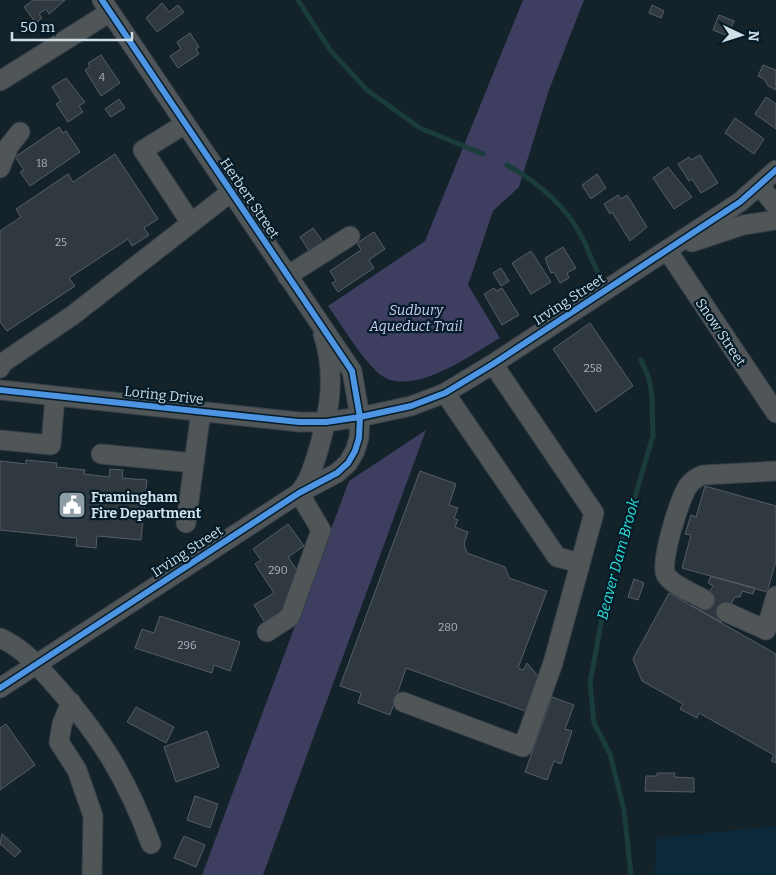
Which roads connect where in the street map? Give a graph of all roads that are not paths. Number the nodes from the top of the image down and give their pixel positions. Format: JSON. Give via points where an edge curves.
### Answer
{"nodes":[{"id":1,"x":106,"y":6,"type":"edge"},
{"id":2,"x":0,"y":81,"type":"edge"},
{"id":3,"x":185,"y":124,"type":"junction"},
{"id":4,"x":20,"y":132,"type":"dead end"},
{"id":5,"x":0,"y":168,"type":"edge"},
{"id":6,"x":771,"y":178,"type":"edge"},
{"id":7,"x":231,"y":192,"type":"junction"},
{"id":8,"x":776,"y":206,"type":"edge"},
{"id":9,"x":776,"y":220,"type":"edge"},
{"id":10,"x":191,"y":223,"type":"junction"},
{"id":11,"x":350,"y":236,"type":"dead end"},
{"id":12,"x":667,"y":250,"type":"junction"},
{"id":13,"x":287,"y":276,"type":"junction"},
{"id":14,"x":317,"y":320,"type":"junction"},
{"id":15,"x":494,"y":364,"type":"junction"},
{"id":16,"x":0,"y":368,"type":"edge"},
{"id":17,"x":0,"y":390,"type":"edge"},
{"id":18,"x":445,"y":392,"type":"junction"},
{"id":19,"x":55,"y":396,"type":"junction"},
{"id":20,"x":201,"y":411,"type":"junction"},
{"id":21,"x":776,"y":413,"type":"edge"},
{"id":22,"x":360,"y":417,"type":"junction"},
{"id":23,"x":326,"y":422,"type":"junction"},
{"id":24,"x":0,"y":440,"type":"edge"},
{"id":25,"x":100,"y":454,"type":"dead end"},
{"id":26,"x":194,"y":463,"type":"junction"},
{"id":27,"x":776,"y":471,"type":"edge"},
{"id":28,"x":298,"y":493,"type":"junction"},
{"id":29,"x":186,"y":523,"type":"dead end"},
{"id":30,"x":580,"y":563,"type":"junction"},
{"id":31,"x":776,"y":596,"type":"edge"},
{"id":32,"x":705,"y":600,"type":"dead end"},
{"id":33,"x":726,"y":612,"type":"dead end"},
{"id":34,"x":771,"y":631,"type":"edge"},
{"id":35,"x":267,"y":632,"type":"dead end"},
{"id":36,"x":0,"y":638,"type":"edge"},
{"id":37,"x":36,"y":664,"type":"junction"},
{"id":38,"x":0,"y":688,"type":"edge"},
{"id":39,"x":71,"y":702,"type":"junction"},
{"id":40,"x":404,"y":702,"type":"dead end"},
{"id":41,"x":151,"y":844,"type":"dead end"},
{"id":42,"x":92,"y":875,"type":"edge"}],
"edges":[{"from":1,"to":2,"type":"street"},
{"from":1,"to":3,"type":"street","name":"Herbert Street"},
{"from":3,"to":7,"type":"street","name":"Herbert Street"},
{"from":3,"to":10,"type":"street","via":[[143,150]]},
{"from":4,"to":5,"type":"street","via":[[9,146]]},
{"from":6,"to":8,"type":"street"},
{"from":6,"to":12,"type":"street","name":"Irving Street"},
{"from":7,"to":10,"type":"street"},
{"from":7,"to":13,"type":"street","name":"Herbert Street"},
{"from":9,"to":12,"type":"street","via":[[742,225]]},
{"from":10,"to":16,"type":"street","via":[[73,315],[1,364]]},
{"from":11,"to":13,"type":"street"},
{"from":12,"to":15,"type":"street","name":"Irving Street"},
{"from":12,"to":21,"type":"street","name":"Snow Street"},
{"from":13,"to":14,"type":"street","name":"Herbert Street"},
{"from":14,"to":22,"type":"street","name":"Herbert Street","via":[[352,371]]},
{"from":14,"to":23,"type":"street","name":"Herbert Street","via":[[330,368],[331,396]]},
{"from":15,"to":18,"type":"street","name":"Irving Street"},
{"from":15,"to":30,"type":"street","via":[[594,514]]},
{"from":17,"to":19,"type":"street","name":"Loring Drive"},
{"from":18,"to":22,"type":"street","name":"Irving Street","via":[[411,406]]},
{"from":18,"to":30,"type":"street","via":[[557,556]]},
{"from":19,"to":20,"type":"street","name":"Loring Drive"},
{"from":19,"to":24,"type":"street","via":[[50,445]]},
{"from":20,"to":23,"type":"street","name":"Loring Drive","via":[[291,422]]},
{"from":20,"to":26,"type":"street"},
{"from":22,"to":23,"type":"street","name":"Irving Street"},
{"from":22,"to":28,"type":"street","name":"Irving Street","via":[[359,438],[348,463],[331,477]]},
{"from":23,"to":28,"type":"street","name":"Irving Street","via":[[311,473]]},
{"from":25,"to":26,"type":"street"},
{"from":26,"to":29,"type":"street"},
{"from":27,"to":32,"type":"street","via":[[703,475],[686,490],[665,554],[665,572],[670,579]]},
{"from":28,"to":35,"type":"street","via":[[321,530],[290,617]]},
{"from":28,"to":37,"type":"street","name":"Irving Street"},
{"from":30,"to":40,"type":"street","via":[[554,663],[523,747]]},
{"from":31,"to":34,"type":"street"},
{"from":33,"to":34,"type":"street"},
{"from":36,"to":37,"type":"street","via":[[21,650]]},
{"from":37,"to":38,"type":"street","name":"Irving Street"},
{"from":37,"to":39,"type":"street"},
{"from":39,"to":41,"type":"street","via":[[109,752],[134,799]]},
{"from":39,"to":42,"type":"street","via":[[59,742],[77,770],[93,816]]}]}
